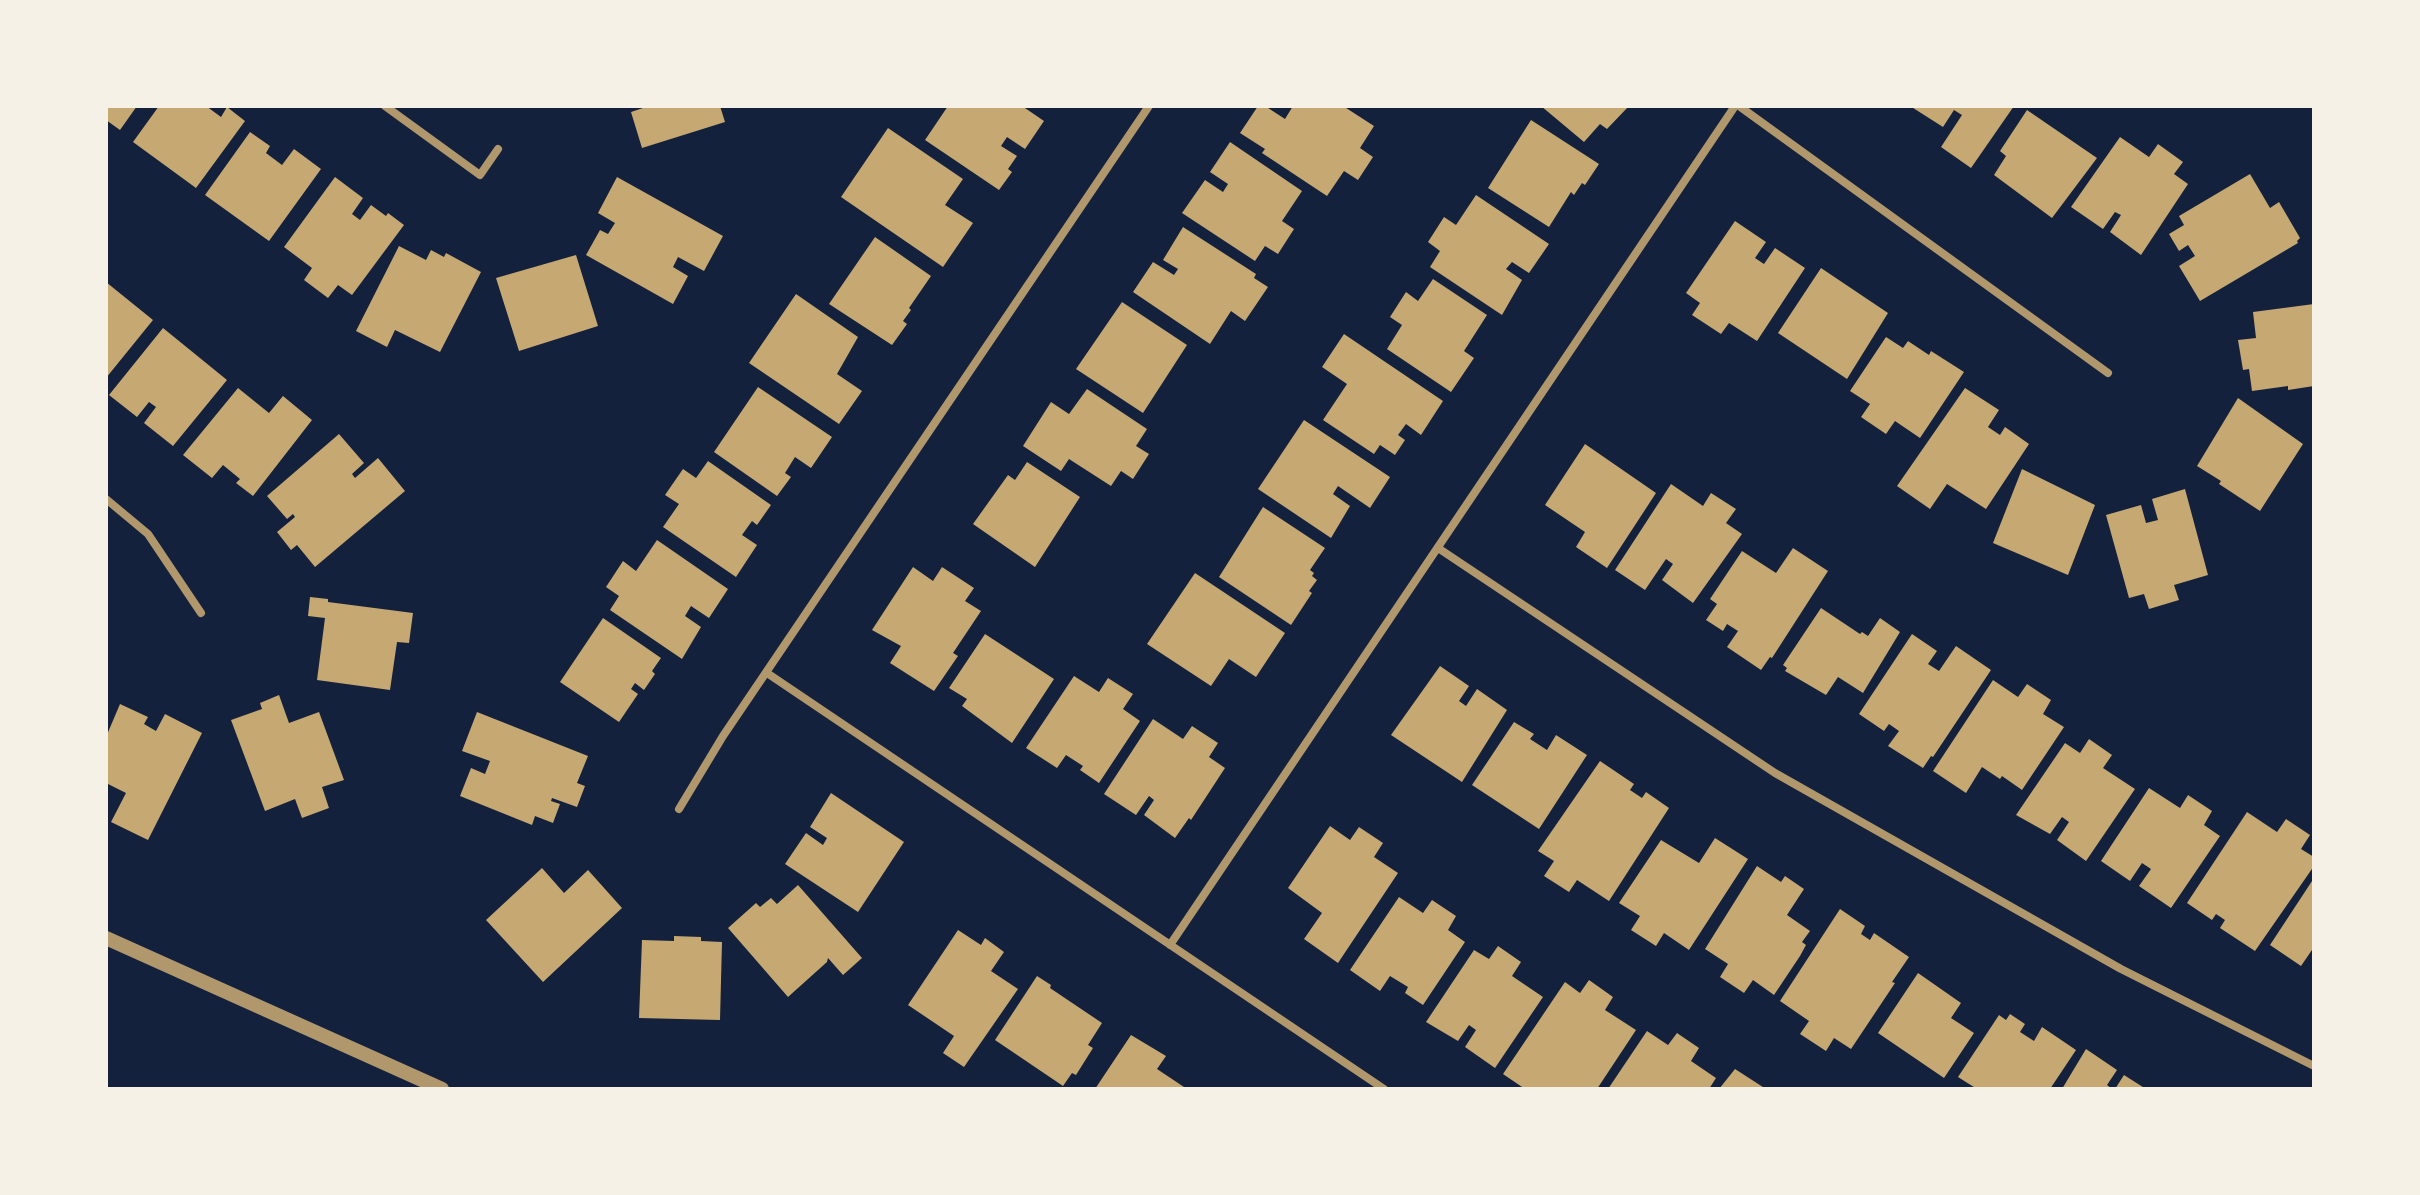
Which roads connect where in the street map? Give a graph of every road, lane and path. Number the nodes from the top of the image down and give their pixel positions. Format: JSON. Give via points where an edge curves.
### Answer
{"nodes":[{"id":1,"x":385,"y":106,"type":"edge"},
{"id":2,"x":1149,"y":106,"type":"edge"},
{"id":3,"x":1737,"y":106,"type":"edge"},
{"id":4,"x":498,"y":149,"type":"dead end"},
{"id":5,"x":2108,"y":373,"type":"dead end"},
{"id":6,"x":106,"y":499,"type":"edge"},
{"id":7,"x":1438,"y":548,"type":"junction"},
{"id":8,"x":201,"y":613,"type":"dead end"},
{"id":9,"x":767,"y":673,"type":"junction"},
{"id":10,"x":679,"y":809,"type":"dead end"},
{"id":11,"x":106,"y":938,"type":"edge"},
{"id":12,"x":1170,"y":945,"type":"junction"},
{"id":13,"x":2314,"y":1066,"type":"edge"},
{"id":14,"x":442,"y":1089,"type":"edge"},
{"id":15,"x":1384,"y":1089,"type":"edge"}],
"edges":[{"from":1,"to":4,"type":"street","via":[[480,175]]},
{"from":2,"to":9,"type":"street"},
{"from":3,"to":5,"type":"street"},
{"from":3,"to":7,"type":"street"},
{"from":6,"to":8,"type":"street","via":[[148,534]]},
{"from":7,"to":12,"type":"street"},
{"from":7,"to":13,"type":"street","via":[[1775,773],[2121,969]]},
{"from":9,"to":10,"type":"street"},
{"from":9,"to":12,"type":"street"},
{"from":11,"to":14,"type":"street"},
{"from":12,"to":15,"type":"street"}]}
